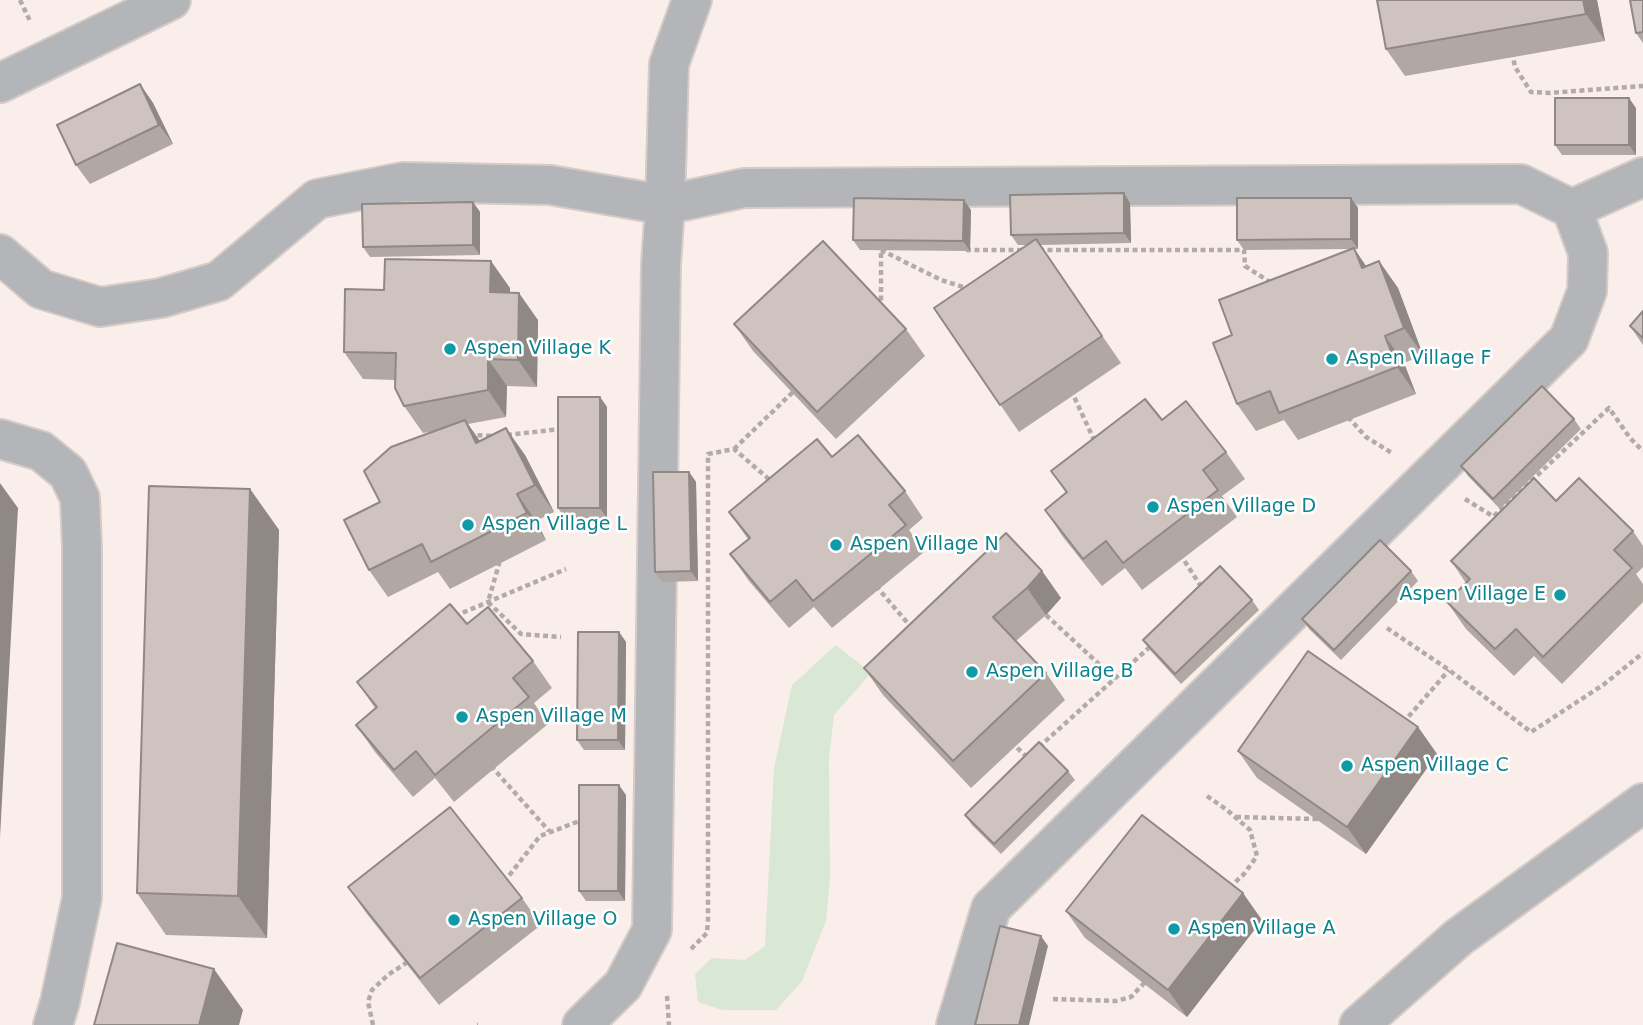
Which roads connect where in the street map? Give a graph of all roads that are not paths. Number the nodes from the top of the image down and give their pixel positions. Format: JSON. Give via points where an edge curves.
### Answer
{"nodes":[{"id":1,"x":172,"y":0,"type":"edge"},
{"id":2,"x":692,"y":0,"type":"edge"},
{"id":3,"x":0,"y":83,"type":"edge"},
{"id":4,"x":1643,"y":177,"type":"edge"},
{"id":5,"x":665,"y":205,"type":"junction"},
{"id":6,"x":1572,"y":209,"type":"junction"},
{"id":7,"x":0,"y":254,"type":"edge"},
{"id":8,"x":0,"y":439,"type":"edge"},
{"id":9,"x":1643,"y":803,"type":"edge"},
{"id":10,"x":53,"y":1025,"type":"edge"},
{"id":11,"x":582,"y":1025,"type":"edge"},
{"id":12,"x":956,"y":1025,"type":"edge"},
{"id":13,"x":1359,"y":1025,"type":"edge"}],
"edges":[{"from":1,"to":3,"type":"street"},
{"from":2,"to":5,"type":"street","via":[[669,64]]},
{"from":4,"to":6,"type":"street"},
{"from":5,"to":6,"type":"street","via":[[744,188],[1521,184]]},
{"from":5,"to":7,"type":"street","via":[[550,185],[403,182],[317,199],[219,281],[160,298],[100,307],[41,289]]},
{"from":5,"to":11,"type":"street","via":[[652,930],[623,985]]},
{"from":6,"to":12,"type":"street","via":[[1588,253],[1587,290],[1569,339],[991,908]]},
{"from":8,"to":10,"type":"street","via":[[41,452],[68,474],[80,498],[82,898]]},
{"from":9,"to":13,"type":"street","via":[[1459,937]]}]}
